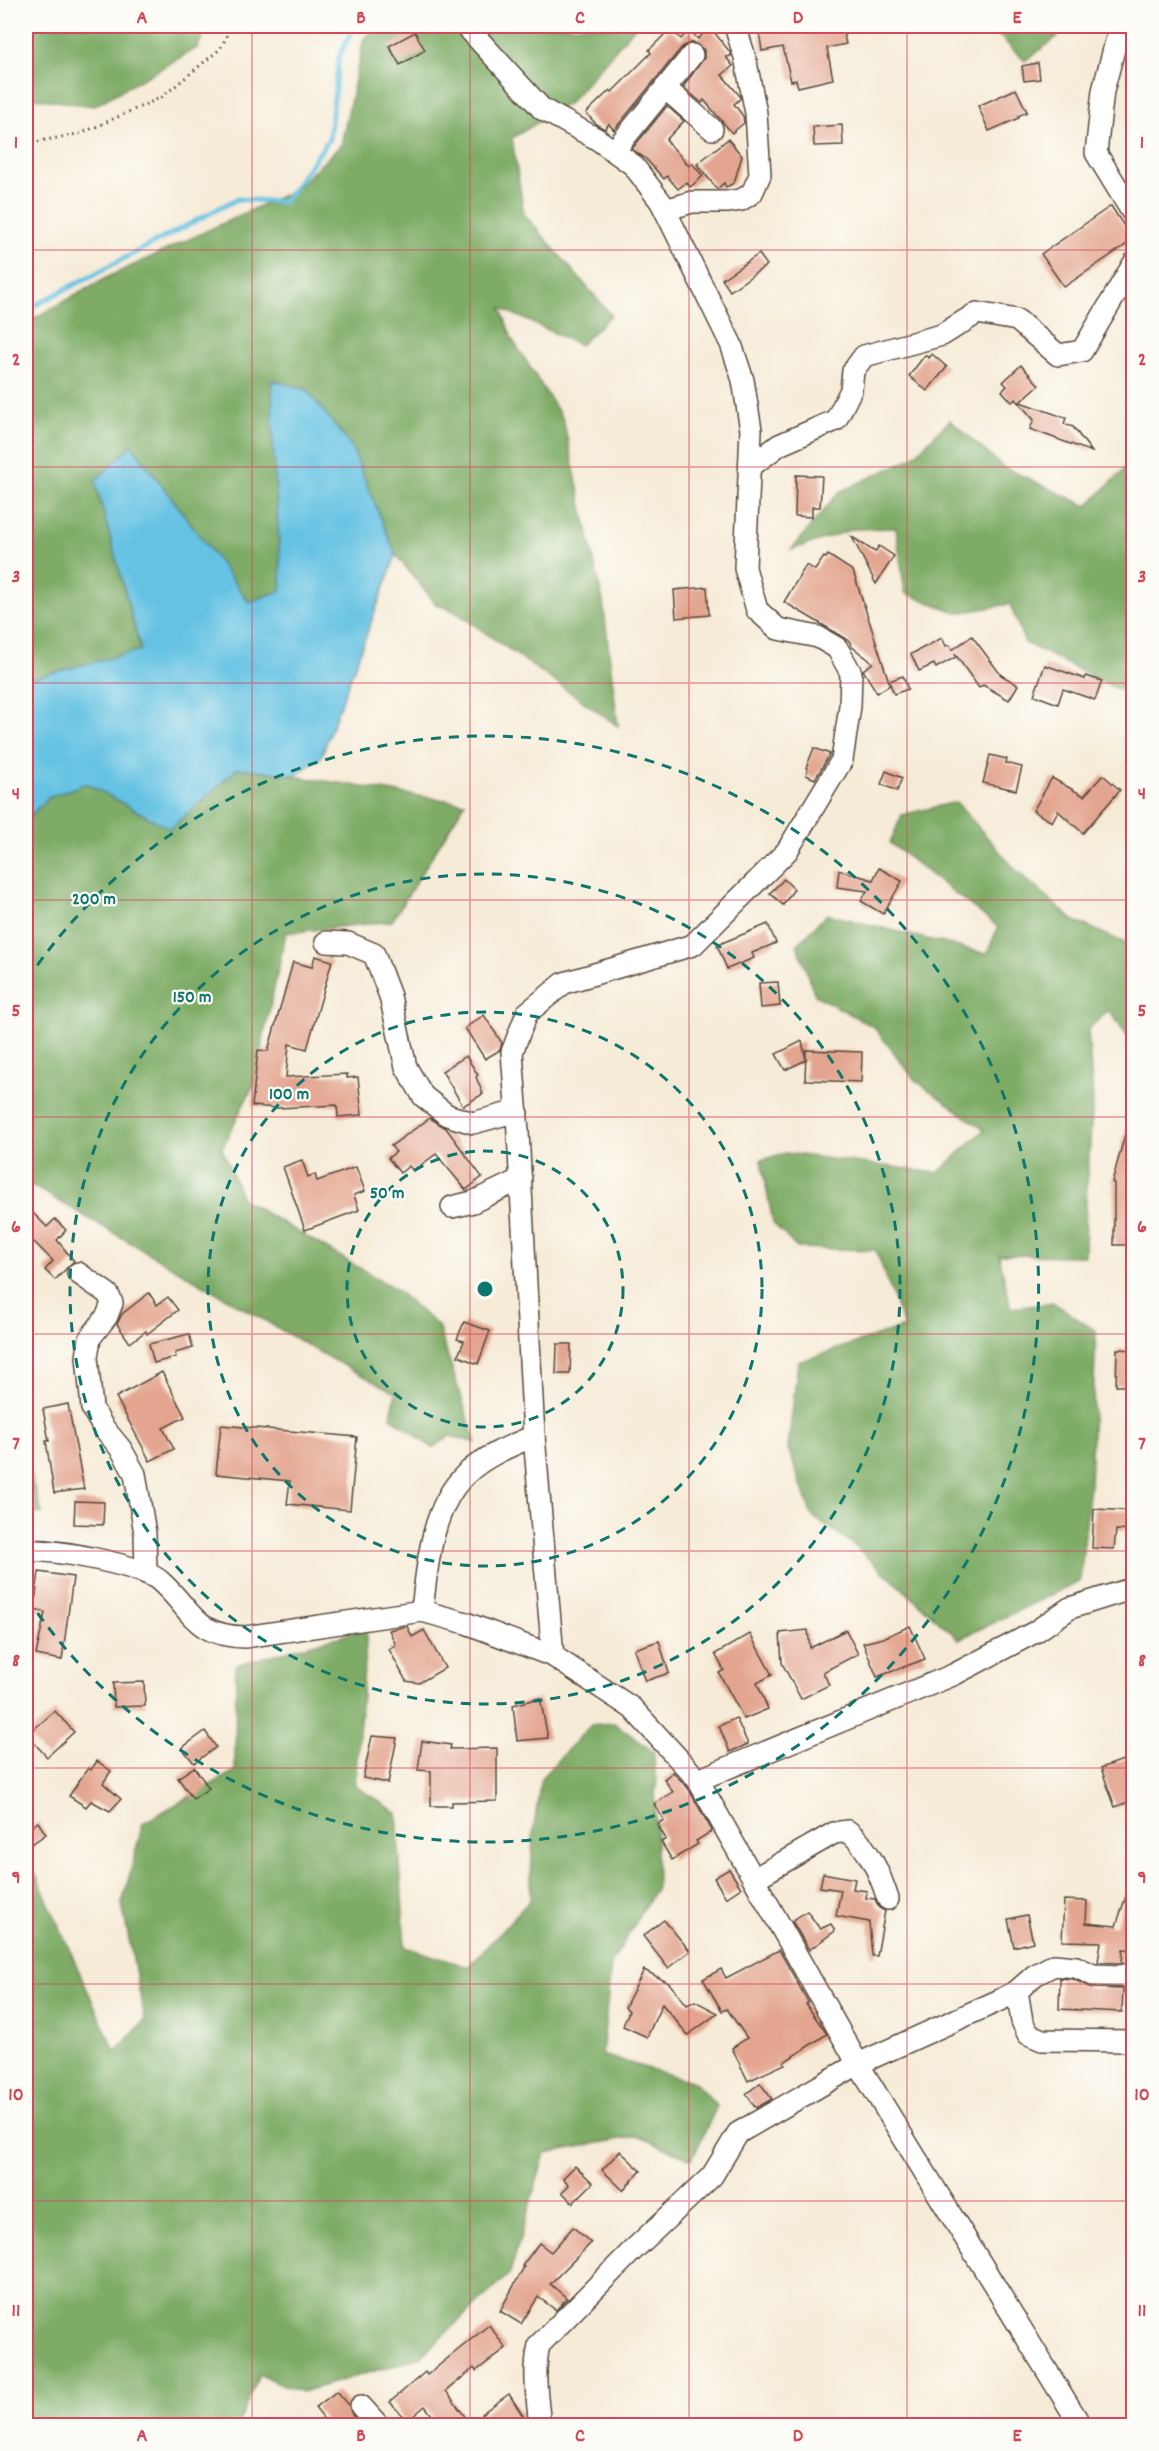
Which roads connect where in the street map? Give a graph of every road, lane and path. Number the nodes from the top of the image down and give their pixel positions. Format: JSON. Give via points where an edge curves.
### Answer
{"nodes":[{"id":1,"x":232,"y":26,"type":"edge"},
{"id":2,"x":466,"y":26,"type":"edge"},
{"id":3,"x":735,"y":26,"type":"edge"},
{"id":4,"x":1120,"y":26,"type":"edge"},
{"id":5,"x":692,"y":55,"type":"dead end"},
{"id":6,"x":665,"y":88,"type":"junction"},
{"id":7,"x":712,"y":129,"type":"dead end"},
{"id":8,"x":26,"y":144,"type":"edge"},
{"id":9,"x":614,"y":151,"type":"junction"},
{"id":10,"x":665,"y":210,"type":"junction"},
{"id":11,"x":1134,"y":215,"type":"edge"},
{"id":12,"x":1134,"y":263,"type":"edge"},
{"id":13,"x":750,"y":467,"type":"junction"},
{"id":14,"x":326,"y":942,"type":"dead end"},
{"id":15,"x":517,"y":1111,"type":"junction"},
{"id":16,"x":521,"y":1179,"type":"junction"},
{"id":17,"x":452,"y":1207,"type":"dead end"},
{"id":18,"x":78,"y":1273,"type":"dead end"},
{"id":19,"x":534,"y":1436,"type":"junction"},
{"id":20,"x":26,"y":1551,"type":"edge"},
{"id":21,"x":146,"y":1572,"type":"junction"},
{"id":22,"x":1134,"y":1588,"type":"edge"},
{"id":23,"x":422,"y":1611,"type":"junction"},
{"id":24,"x":553,"y":1656,"type":"junction"},
{"id":25,"x":698,"y":1780,"type":"junction"},
{"id":26,"x":754,"y":1879,"type":"junction"},
{"id":27,"x":888,"y":1899,"type":"dead end"},
{"id":28,"x":1134,"y":1973,"type":"edge"},
{"id":29,"x":1017,"y":1991,"type":"junction"},
{"id":30,"x":1134,"y":2041,"type":"edge"},
{"id":31,"x":858,"y":2064,"type":"junction"},
{"id":32,"x":361,"y":2406,"type":"dead end"},
{"id":33,"x":379,"y":2426,"type":"edge"},
{"id":34,"x":540,"y":2426,"type":"edge"},
{"id":35,"x":1081,"y":2426,"type":"edge"}],
"edges":[{"from":1,"to":8,"type":"path","via":[[220,49],[162,97],[82,133]]},
{"from":2,"to":9,"type":"street","via":[[542,109]]},
{"from":3,"to":10,"type":"street","via":[[756,113],[760,175],[752,193],[741,200],[692,202]]},
{"from":4,"to":11,"type":"street","via":[[1103,91],[1096,153]]},
{"from":5,"to":6,"type":"street"},
{"from":6,"to":7,"type":"street"},
{"from":6,"to":9,"type":"street"},
{"from":9,"to":10,"type":"street","via":[[633,165]]},
{"from":10,"to":13,"type":"street","via":[[734,353],[743,380],[751,430]]},
{"from":12,"to":13,"type":"street","via":[[1082,351],[1058,355],[1017,320],[977,313],[942,335],[864,356],[853,371],[851,390],[836,420],[779,445]]},
{"from":13,"to":15,"type":"street","via":[[745,568],[757,610],[778,629],[818,637],[837,648],[851,673],[842,760],[787,851],[693,945],[564,983],[527,1013],[512,1052]]},
{"from":14,"to":15,"type":"street","via":[[348,944],[374,954],[390,996],[406,1067],[423,1096],[447,1115],[473,1123]]},
{"from":15,"to":16,"type":"street"},
{"from":16,"to":17,"type":"street","via":[[473,1202]]},
{"from":16,"to":19,"type":"street"},
{"from":18,"to":21,"type":"street","via":[[108,1294],[112,1303],[90,1338],[87,1357],[92,1408],[135,1474],[145,1533]]},
{"from":19,"to":23,"type":"street","via":[[501,1450],[465,1474],[444,1505],[429,1550]]},
{"from":19,"to":24,"type":"street"},
{"from":20,"to":21,"type":"street","via":[[88,1558]]},
{"from":21,"to":23,"type":"street","via":[[160,1581],[204,1627],[223,1636],[244,1637]]},
{"from":22,"to":25,"type":"street","via":[[1070,1608],[1035,1632],[953,1675]]},
{"from":23,"to":24,"type":"street"},
{"from":24,"to":25,"type":"street","via":[[632,1708]]},
{"from":25,"to":26,"type":"street"},
{"from":26,"to":27,"type":"street","via":[[834,1833],[848,1831],[859,1839],[873,1862]]},
{"from":26,"to":31,"type":"street"},
{"from":28,"to":29,"type":"street","via":[[1094,1975],[1076,1967],[1054,1965]]},
{"from":29,"to":30,"type":"street","via":[[1028,2034],[1042,2040]]},
{"from":29,"to":31,"type":"street"},
{"from":31,"to":34,"type":"street","via":[[738,2133],[712,2176],[539,2346],[536,2362]]},
{"from":31,"to":35,"type":"street"},
{"from":32,"to":33,"type":"street"}]}
